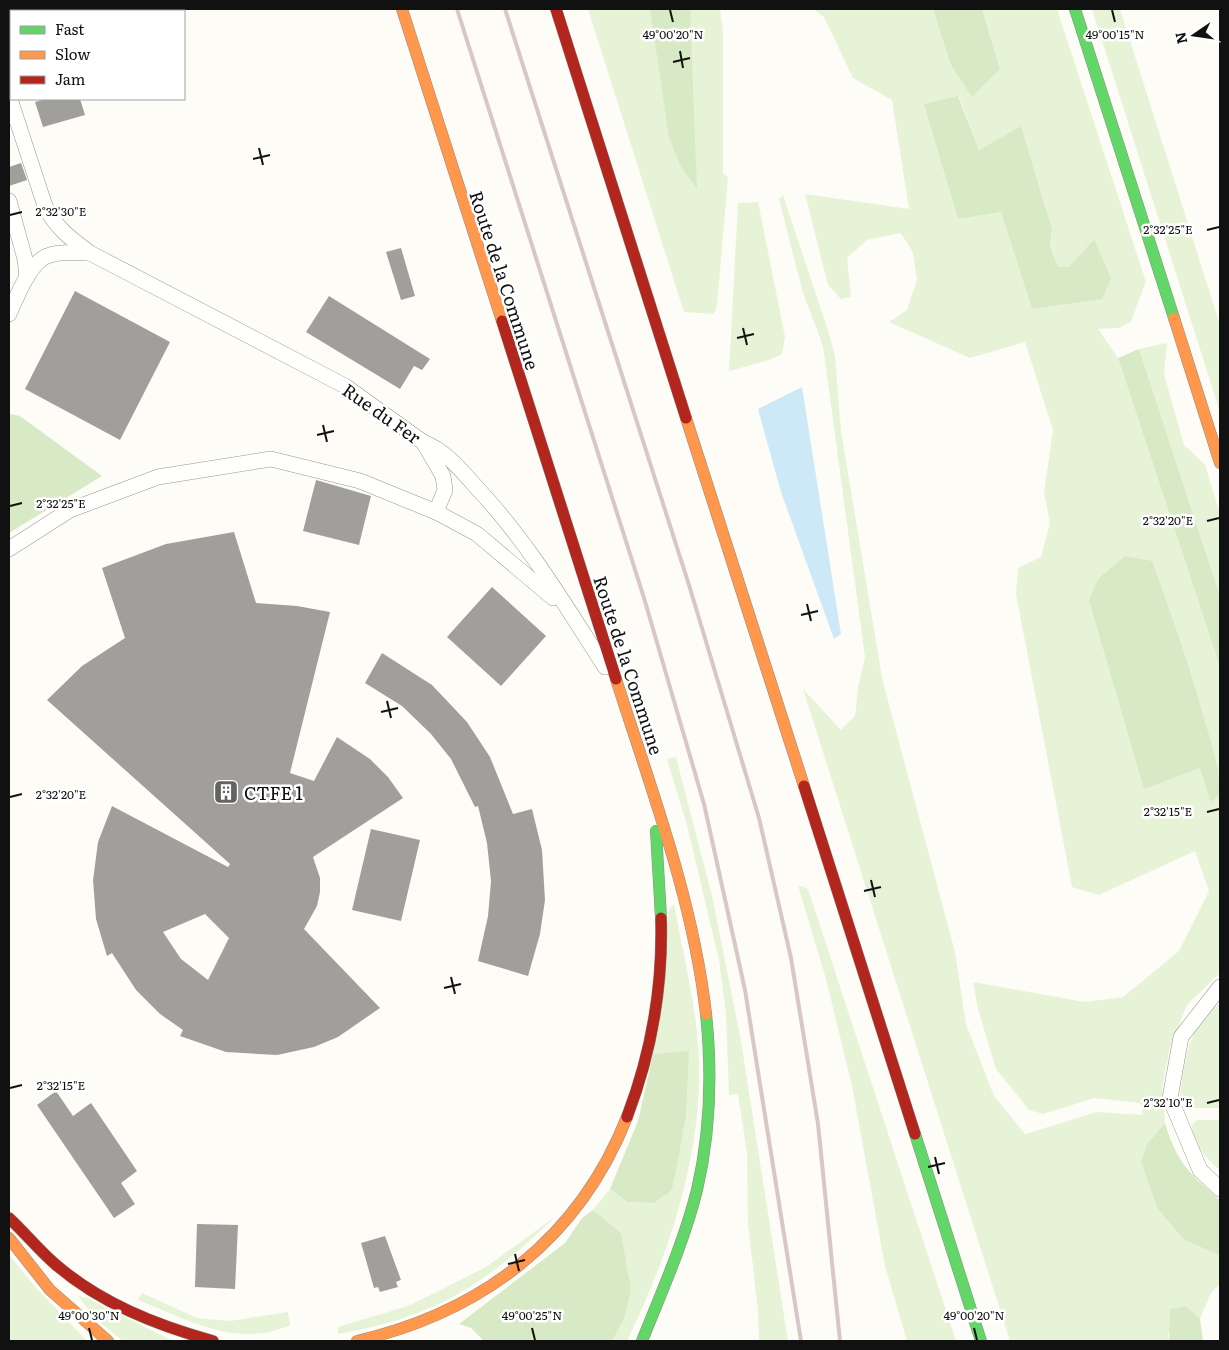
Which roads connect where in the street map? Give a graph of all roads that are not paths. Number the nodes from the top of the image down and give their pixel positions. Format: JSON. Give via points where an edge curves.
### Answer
{"nodes":[{"id":1,"x":402,"y":9,"type":"edge"},
{"id":2,"x":556,"y":9,"type":"edge"},
{"id":3,"x":1075,"y":12,"type":"edge"},
{"id":4,"x":10,"y":100,"type":"edge"},
{"id":5,"x":9,"y":201,"type":"edge"},
{"id":6,"x":90,"y":253,"type":"junction"},
{"id":7,"x":27,"y":278,"type":"junction"},
{"id":8,"x":9,"y":314,"type":"edge"},
{"id":9,"x":423,"y":442,"type":"junction"},
{"id":10,"x":1220,"y":463,"type":"edge"},
{"id":11,"x":436,"y":512,"type":"junction"},
{"id":12,"x":9,"y":549,"type":"edge"},
{"id":13,"x":569,"y":611,"type":"junction"},
{"id":14,"x":619,"y":687,"type":"junction"},
{"id":15,"x":654,"y":798,"type":"junction"},
{"id":16,"x":1220,"y":987,"type":"edge"},
{"id":17,"x":1220,"y":1189,"type":"edge"},
{"id":18,"x":9,"y":1218,"type":"edge"},
{"id":19,"x":9,"y":1238,"type":"edge"},
{"id":20,"x":108,"y":1341,"type":"edge"},
{"id":21,"x":213,"y":1341,"type":"edge"},
{"id":22,"x":357,"y":1341,"type":"edge"},
{"id":23,"x":642,"y":1341,"type":"edge"},
{"id":24,"x":981,"y":1341,"type":"edge"}],
"edges":[{"from":1,"to":14,"type":"main road","name":"Route de la Commune"},
{"from":2,"to":24,"type":"main road"},
{"from":3,"to":10,"type":"main road"},
{"from":4,"to":6,"type":"street","name":"Rue du Fer","via":[[52,220]]},
{"from":5,"to":7,"type":"street"},
{"from":6,"to":7,"type":"street","via":[[48,255],[40,260]]},
{"from":6,"to":9,"type":"street","name":"Rue du Fer","via":[[345,386]]},
{"from":7,"to":8,"type":"street"},
{"from":9,"to":11,"type":"street","via":[[444,476],[445,490]]},
{"from":9,"to":13,"type":"street","name":"Rue du Fer","via":[[437,447],[497,509],[531,552]]},
{"from":11,"to":12,"type":"street","via":[[360,481],[271,460],[158,477],[70,510]]},
{"from":11,"to":13,"type":"street","via":[[477,534]]},
{"from":13,"to":14,"type":"street","name":"Rue du Fer"},
{"from":14,"to":15,"type":"main road","name":"Route de la Commune"},
{"from":15,"to":22,"type":"main road","via":[[661,922],[660,980],[647,1051],[630,1110],[606,1162],[576,1208],[535,1253],[481,1294],[435,1318]]},
{"from":15,"to":23,"type":"main road","name":"Route de la Commune","via":[[682,887],[701,973],[710,1055],[705,1135],[697,1189],[680,1246]]},
{"from":16,"to":17,"type":"street","via":[[1181,1037],[1170,1098],[1200,1170]]},
{"from":18,"to":21,"type":"main road","via":[[56,1264],[106,1301],[179,1332]]},
{"from":19,"to":20,"type":"main road","via":[[50,1290]]}]}
